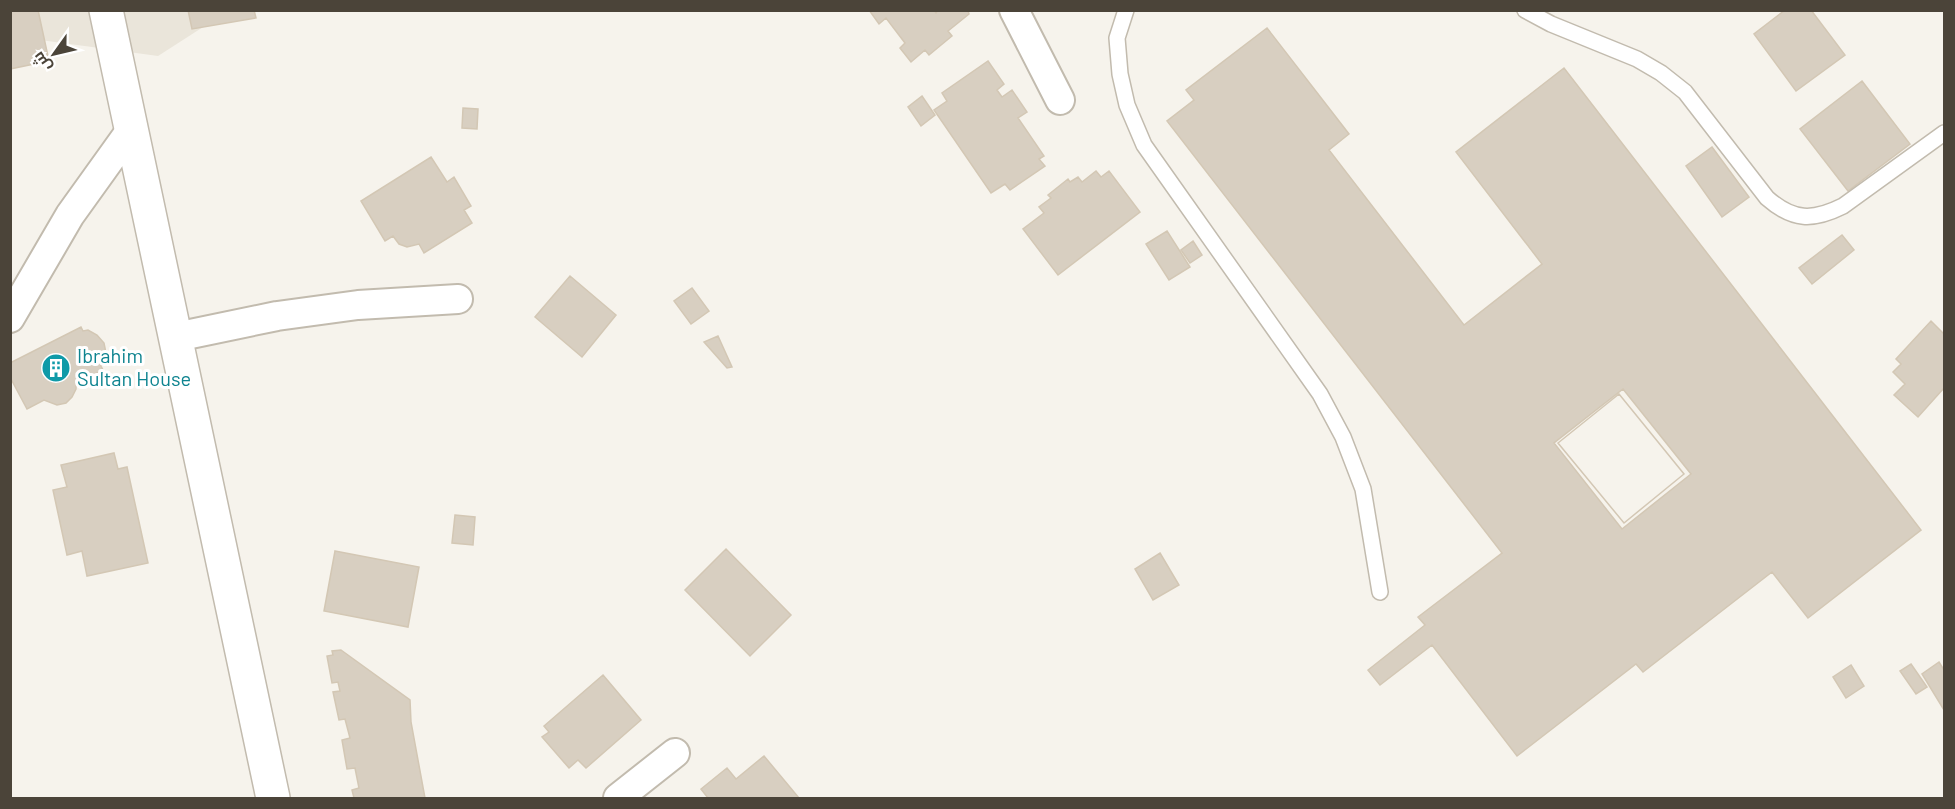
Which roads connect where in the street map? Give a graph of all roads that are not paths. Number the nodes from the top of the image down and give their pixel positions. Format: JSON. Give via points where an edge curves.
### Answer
{"nodes":[{"id":1,"x":106,"y":10,"type":"edge"},
{"id":2,"x":1014,"y":10,"type":"edge"},
{"id":3,"x":1126,"y":10,"type":"edge"},
{"id":4,"x":1526,"y":10,"type":"edge"},
{"id":5,"x":1060,"y":100,"type":"dead end"},
{"id":6,"x":131,"y":130,"type":"junction"},
{"id":7,"x":1944,"y":133,"type":"edge"},
{"id":8,"x":458,"y":299,"type":"dead end"},
{"id":9,"x":10,"y":318,"type":"edge"},
{"id":10,"x":176,"y":337,"type":"junction"},
{"id":11,"x":1380,"y":592,"type":"dead end"},
{"id":12,"x":675,"y":753,"type":"dead end"},
{"id":13,"x":273,"y":798,"type":"edge"},
{"id":14,"x":618,"y":798,"type":"edge"}],
"edges":[{"from":1,"to":6,"type":"street"},
{"from":2,"to":5,"type":"street"},
{"from":3,"to":11,"type":"lane","via":[[1117,38],[1126,105],[1144,145],[1320,394],[1343,437],[1363,489]]},
{"from":4,"to":7,"type":"lane","via":[[1661,73],[1685,92],[1767,198],[1780,210],[1798,216],[1814,217],[1844,206]]},
{"from":6,"to":9,"type":"street","via":[[70,215]]},
{"from":6,"to":10,"type":"street"},
{"from":8,"to":10,"type":"street","via":[[358,304]]},
{"from":10,"to":13,"type":"street"},
{"from":12,"to":14,"type":"street"}]}
